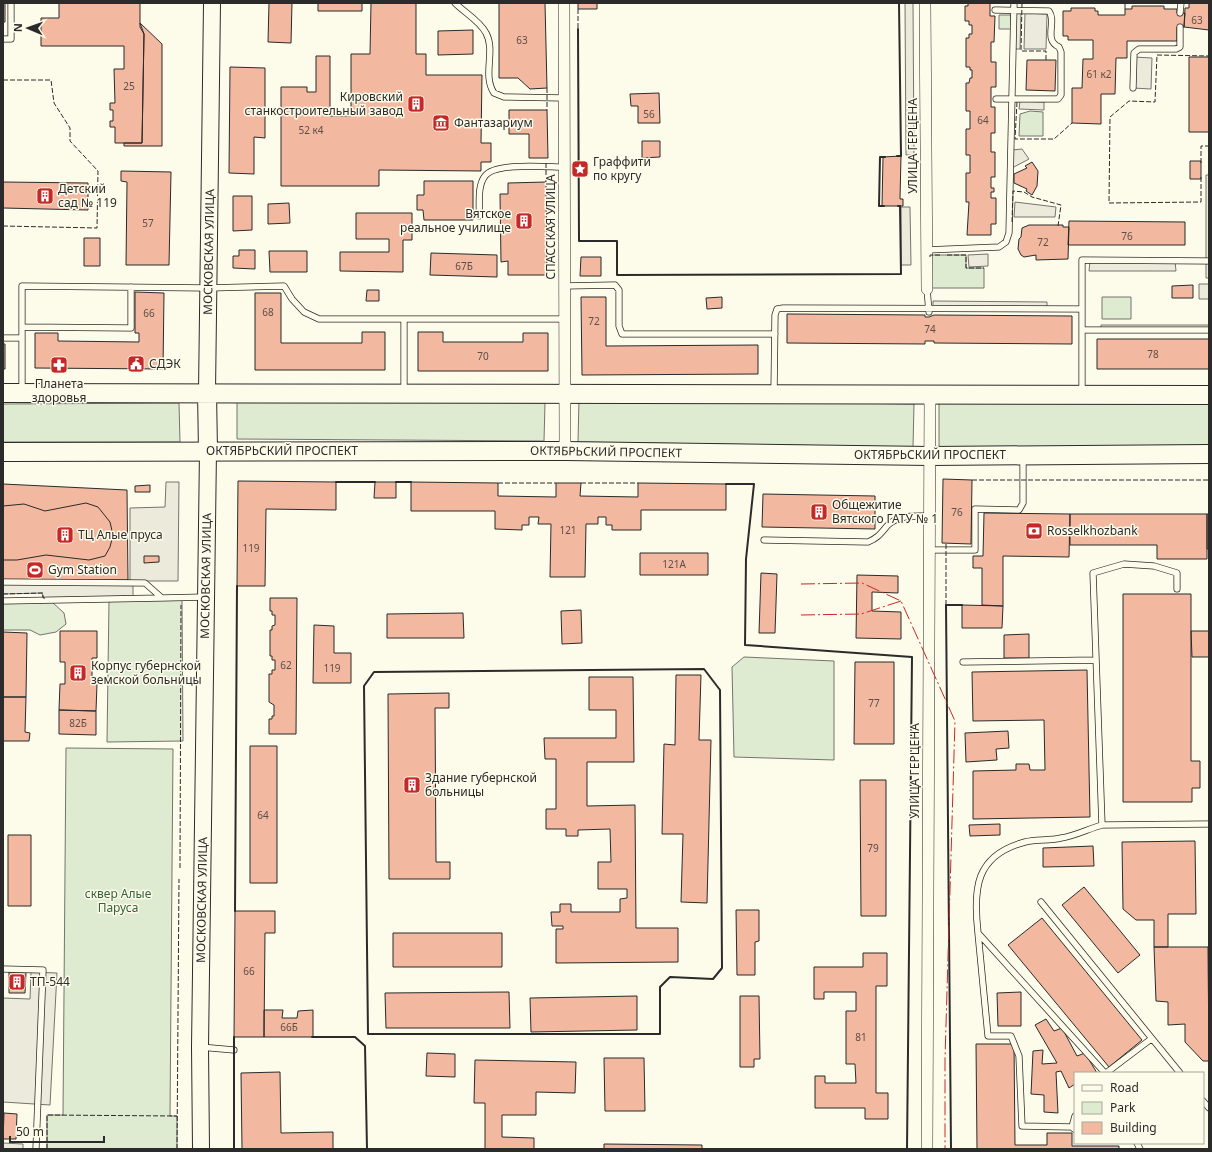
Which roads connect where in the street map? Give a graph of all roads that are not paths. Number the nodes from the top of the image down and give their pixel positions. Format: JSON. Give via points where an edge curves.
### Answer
{"nodes":[{"id":1,"x":11,"y":3,"type":"edge"},
{"id":2,"x":212,"y":3,"type":"edge"},
{"id":3,"x":455,"y":3,"type":"edge"},
{"id":4,"x":564,"y":3,"type":"edge"},
{"id":5,"x":925,"y":3,"type":"edge"},
{"id":6,"x":1014,"y":3,"type":"edge"},
{"id":7,"x":1181,"y":3,"type":"edge"},
{"id":8,"x":995,"y":10,"type":"dead end"},
{"id":9,"x":1014,"y":10,"type":"junction"},
{"id":10,"x":1180,"y":13,"type":"dead end"},
{"id":11,"x":1180,"y":27,"type":"dead end"},
{"id":12,"x":3,"y":38,"type":"edge"},
{"id":13,"x":1133,"y":88,"type":"dead end"},
{"id":14,"x":564,"y":98,"type":"junction"},
{"id":15,"x":996,"y":99,"type":"dead end"},
{"id":16,"x":1012,"y":100,"type":"junction"},
{"id":17,"x":564,"y":167,"type":"junction"},
{"id":18,"x":479,"y":216,"type":"dead end"},
{"id":19,"x":926,"y":250,"type":"junction"},
{"id":20,"x":1209,"y":261,"type":"edge"},
{"id":21,"x":564,"y":286,"type":"junction"},
{"id":22,"x":131,"y":287,"type":"junction"},
{"id":23,"x":208,"y":288,"type":"junction"},
{"id":24,"x":927,"y":289,"type":"joint"},
{"id":25,"x":1082,"y":309,"type":"junction"},
{"id":26,"x":929,"y":310,"type":"junction"},
{"id":27,"x":404,"y":319,"type":"junction"},
{"id":28,"x":565,"y":319,"type":"junction"},
{"id":29,"x":22,"y":327,"type":"junction"},
{"id":30,"x":1082,"y":330,"type":"junction"},
{"id":31,"x":1209,"y":330,"type":"edge"},
{"id":32,"x":775,"y":334,"type":"junction"},
{"id":33,"x":3,"y":338,"type":"edge"},
{"id":34,"x":22,"y":338,"type":"junction"},
{"id":35,"x":207,"y":392,"type":"junction"},
{"id":36,"x":404,"y":392,"type":"junction"},
{"id":37,"x":3,"y":393,"type":"edge"},
{"id":38,"x":22,"y":393,"type":"junction"},
{"id":39,"x":565,"y":393,"type":"junction"},
{"id":40,"x":774,"y":393,"type":"junction"},
{"id":41,"x":930,"y":394,"type":"junction"},
{"id":42,"x":1082,"y":394,"type":"junction"},
{"id":43,"x":1209,"y":395,"type":"edge"},
{"id":44,"x":208,"y":451,"type":"junction"},
{"id":45,"x":565,"y":451,"type":"junction"},
{"id":46,"x":3,"y":452,"type":"edge"},
{"id":47,"x":1209,"y":454,"type":"edge"},
{"id":48,"x":1023,"y":455,"type":"junction"},
{"id":49,"x":930,"y":456,"type":"junction"},
{"id":50,"x":930,"y":516,"type":"junction"},
{"id":51,"x":764,"y":540,"type":"dead end"},
{"id":52,"x":929,"y":550,"type":"junction"},
{"id":53,"x":3,"y":582,"type":"edge"},
{"id":54,"x":1177,"y":589,"type":"dead end"},
{"id":55,"x":206,"y":597,"type":"junction"},
{"id":56,"x":162,"y":598,"type":"junction"},
{"id":57,"x":3,"y":601,"type":"edge"},
{"id":58,"x":1096,"y":660,"type":"junction"},
{"id":59,"x":963,"y":662,"type":"dead end"},
{"id":60,"x":1209,"y":824,"type":"edge"},
{"id":61,"x":1102,"y":825,"type":"junction"},
{"id":62,"x":1041,"y":902,"type":"dead end"},
{"id":63,"x":978,"y":933,"type":"junction"},
{"id":64,"x":3,"y":969,"type":"edge"},
{"id":65,"x":1152,"y":1039,"type":"junction"},
{"id":66,"x":200,"y":1047,"type":"junction"},
{"id":67,"x":234,"y":1050,"type":"dead end"},
{"id":68,"x":1105,"y":1072,"type":"edge"},
{"id":69,"x":1107,"y":1072,"type":"edge"},
{"id":70,"x":1179,"y":1072,"type":"edge"},
{"id":71,"x":1074,"y":1128,"type":"edge"},
{"id":72,"x":36,"y":1149,"type":"edge"},
{"id":73,"x":200,"y":1149,"type":"edge"},
{"id":74,"x":927,"y":1149,"type":"edge"}],
"edges":[{"from":1,"to":12,"type":"lane","via":[[11,39]]},
{"from":2,"to":23,"type":"main road","name":"МОСКОВСКАЯ УЛИЦА"},
{"from":3,"to":14,"type":"lane","via":[[486,33],[490,45],[489,81],[494,92],[504,97]]},
{"from":4,"to":14,"type":"street","name":"СПАССКАЯ УЛИЦА"},
{"from":5,"to":19,"type":"street","name":"УЛИЦА ГЕРЦЕНА"},
{"from":6,"to":9,"type":"lane"},
{"from":7,"to":10,"type":"lane"},
{"from":8,"to":9,"type":"lane"},
{"from":9,"to":16,"type":"lane"},
{"from":9,"to":16,"type":"lane","via":[[1049,11],[1052,15],[1051,40],[1061,52],[1061,95],[1053,100]]},
{"from":11,"to":13,"type":"lane","via":[[1180,46],[1176,49],[1139,49],[1134,52]]},
{"from":14,"to":17,"type":"street","name":"СПАССКАЯ УЛИЦА"},
{"from":15,"to":16,"type":"lane"},
{"from":16,"to":19,"type":"lane","via":[[1009,232],[1006,242],[999,247]]},
{"from":17,"to":18,"type":"lane","via":[[500,168],[489,172],[481,183]]},
{"from":17,"to":21,"type":"street","name":"СПАССКАЯ УЛИЦА"},
{"from":19,"to":24,"type":"street","name":"УЛИЦА ГЕРЦЕНА"},
{"from":20,"to":25,"type":"lane","via":[[1082,260]]},
{"from":21,"to":28,"type":"street","name":"СПАССКАЯ УЛИЦА"},
{"from":21,"to":32,"type":"lane","via":[[615,285],[619,290],[619,326],[622,334]]},
{"from":22,"to":23,"type":"lane"},
{"from":22,"to":29,"type":"lane","via":[[131,328]]},
{"from":22,"to":29,"type":"lane","via":[[22,286]]},
{"from":23,"to":27,"type":"lane","via":[[284,286],[304,312],[319,319]]},
{"from":23,"to":35,"type":"main road","name":"МОСКОВСКАЯ УЛИЦА"},
{"from":24,"to":26,"type":"lane"},
{"from":25,"to":26,"type":"lane"},
{"from":25,"to":30,"type":"lane"},
{"from":26,"to":32,"type":"lane","via":[[777,308]]},
{"from":27,"to":28,"type":"lane"},
{"from":27,"to":36,"type":"lane"},
{"from":28,"to":39,"type":"street","name":"СПАССКАЯ УЛИЦА"},
{"from":29,"to":34,"type":"lane"},
{"from":30,"to":31,"type":"lane"},
{"from":30,"to":42,"type":"lane"},
{"from":32,"to":40,"type":"lane"},
{"from":33,"to":34,"type":"lane"},
{"from":34,"to":38,"type":"lane"},
{"from":35,"to":36,"type":"main road"},
{"from":35,"to":38,"type":"main road"},
{"from":35,"to":44,"type":"main road","name":"МОСКОВСКАЯ УЛИЦА"},
{"from":36,"to":39,"type":"main road"},
{"from":37,"to":38,"type":"main road"},
{"from":39,"to":40,"type":"main road"},
{"from":39,"to":45,"type":"street","name":"СПАССКАЯ УЛИЦА"},
{"from":40,"to":41,"type":"main road"},
{"from":41,"to":42,"type":"main road"},
{"from":41,"to":49,"type":"street","name":"УЛИЦА ГЕРЦЕНА"},
{"from":42,"to":43,"type":"main road"},
{"from":44,"to":45,"type":"main road","name":"ОКТЯБРЬСКИЙ ПРОСПЕКТ"},
{"from":44,"to":46,"type":"main road","name":"ОКТЯБРЬСКИЙ ПРОСПЕКТ"},
{"from":44,"to":55,"type":"main road","name":"МОСКОВСКАЯ УЛИЦА"},
{"from":45,"to":49,"type":"main road","name":"ОКТЯБРЬСКИЙ ПРОСПЕКТ"},
{"from":47,"to":48,"type":"main road","name":"ОКТЯБРЬСКИЙ ПРОСПЕКТ"},
{"from":48,"to":49,"type":"main road","name":"ОКТЯБРЬСКИЙ ПРОСПЕКТ"},
{"from":48,"to":52,"type":"lane","via":[[1023,503],[1019,510],[975,509],[975,550]]},
{"from":49,"to":50,"type":"street","name":"УЛИЦА ГЕРЦЕНА"},
{"from":50,"to":51,"type":"lane","via":[[906,516],[895,520],[876,539],[868,542]]},
{"from":50,"to":52,"type":"street","name":"УЛИЦА ГЕРЦЕНА"},
{"from":52,"to":74,"type":"street","name":"УЛИЦА ГЕРЦЕНА"},
{"from":53,"to":56,"type":"lane","via":[[145,583]]},
{"from":54,"to":58,"type":"lane","via":[[1177,573],[1154,566],[1124,564],[1093,573]]},
{"from":55,"to":56,"type":"lane"},
{"from":55,"to":66,"type":"main road","name":"МОСКОВСКАЯ УЛИЦА"},
{"from":56,"to":57,"type":"lane"},
{"from":58,"to":59,"type":"lane"},
{"from":58,"to":61,"type":"lane"},
{"from":60,"to":61,"type":"lane"},
{"from":61,"to":63,"type":"lane","via":[[1061,838],[1025,842],[995,854],[979,877],[975,904]]},
{"from":62,"to":65,"type":"lane"},
{"from":63,"to":68,"type":"lane"},
{"from":63,"to":71,"type":"lane","via":[[988,1036],[1011,1036],[1019,1056],[1022,1126]]},
{"from":64,"to":72,"type":"lane","via":[[43,970]]},
{"from":65,"to":69,"type":"lane"},
{"from":65,"to":70,"type":"lane"},
{"from":66,"to":67,"type":"lane"},
{"from":66,"to":73,"type":"main road","name":"МОСКОВСКАЯ УЛИЦА"}]}
